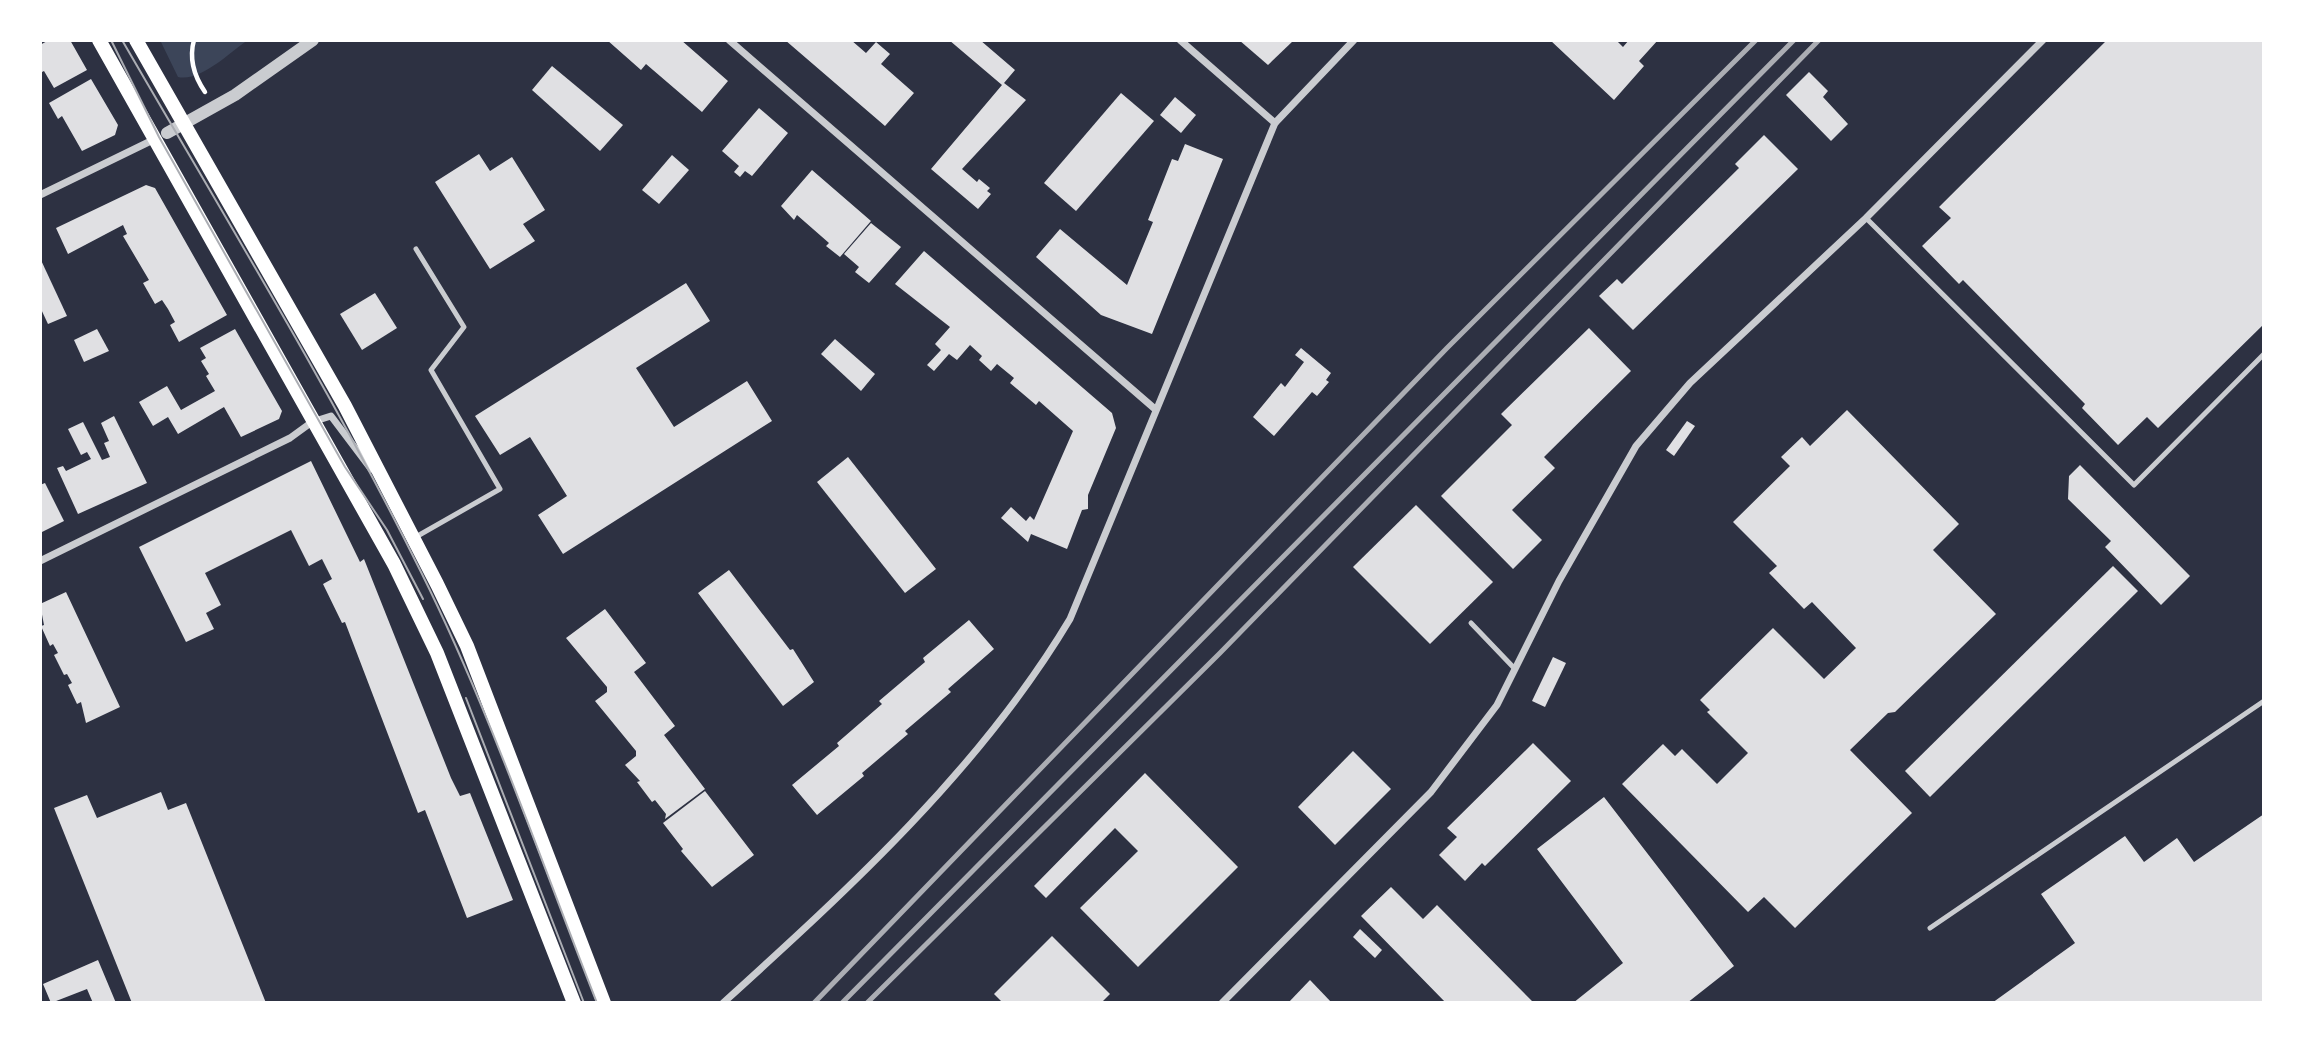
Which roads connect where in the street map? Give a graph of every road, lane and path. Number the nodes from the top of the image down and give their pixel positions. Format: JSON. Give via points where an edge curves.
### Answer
{"nodes":[{"id":1,"x":99,"y":40,"type":"edge"},
{"id":2,"x":136,"y":40,"type":"edge"},
{"id":3,"x":194,"y":40,"type":"edge"},
{"id":4,"x":313,"y":40,"type":"edge"},
{"id":5,"x":729,"y":40,"type":"edge"},
{"id":6,"x":1180,"y":40,"type":"edge"},
{"id":7,"x":1354,"y":40,"type":"edge"},
{"id":8,"x":2043,"y":40,"type":"edge"},
{"id":9,"x":215,"y":107,"type":"junction"},
{"id":10,"x":1275,"y":123,"type":"junction"},
{"id":11,"x":174,"y":129,"type":"junction"},
{"id":12,"x":153,"y":140,"type":"junction"},
{"id":13,"x":40,"y":195,"type":"edge"},
{"id":14,"x":1866,"y":218,"type":"junction"},
{"id":15,"x":416,"y":249,"type":"dead end"},
{"id":16,"x":2264,"y":354,"type":"edge"},
{"id":17,"x":1155,"y":409,"type":"junction"},
{"id":18,"x":312,"y":422,"type":"junction"},
{"id":19,"x":388,"y":489,"type":"junction"},
{"id":20,"x":414,"y":538,"type":"junction"},
{"id":21,"x":40,"y":561,"type":"edge"},
{"id":22,"x":1471,"y":623,"type":"dead end"},
{"id":23,"x":1515,"y":669,"type":"junction"},
{"id":24,"x":2264,"y":701,"type":"edge"},
{"id":25,"x":1930,"y":928,"type":"dead end"},
{"id":26,"x":574,"y":1003,"type":"edge"},
{"id":27,"x":604,"y":1003,"type":"edge"},
{"id":28,"x":723,"y":1003,"type":"edge"},
{"id":29,"x":1222,"y":1003,"type":"edge"}],
"edges":[{"from":1,"to":12,"type":"main road"},
{"from":2,"to":11,"type":"main road"},
{"from":3,"to":9,"type":"path","via":[[191,51],[196,79]]},
{"from":4,"to":9,"type":"street"},
{"from":5,"to":17,"type":"street"},
{"from":6,"to":10,"type":"street"},
{"from":7,"to":10,"type":"street"},
{"from":8,"to":14,"type":"street"},
{"from":9,"to":11,"type":"street"},
{"from":10,"to":17,"type":"street"},
{"from":11,"to":12,"type":"street"},
{"from":11,"to":19,"type":"main road","via":[[345,406]]},
{"from":12,"to":13,"type":"street"},
{"from":12,"to":18,"type":"main road"},
{"from":14,"to":16,"type":"lane","via":[[2134,485]]},
{"from":14,"to":23,"type":"street","via":[[1690,383],[1636,446]]},
{"from":15,"to":20,"type":"lane","via":[[464,327],[431,370],[500,489]]},
{"from":17,"to":28,"type":"street","via":[[1070,620],[999,727],[862,875]]},
{"from":18,"to":19,"type":"street","via":[[331,416]]},
{"from":18,"to":21,"type":"street","via":[[290,438]]},
{"from":18,"to":26,"type":"main road","via":[[394,564],[437,653]]},
{"from":19,"to":20,"type":"main road"},
{"from":20,"to":27,"type":"main road","via":[[467,646]]},
{"from":22,"to":23,"type":"lane"},
{"from":23,"to":29,"type":"street","via":[[1497,705],[1431,792]]},
{"from":24,"to":25,"type":"lane"}]}
